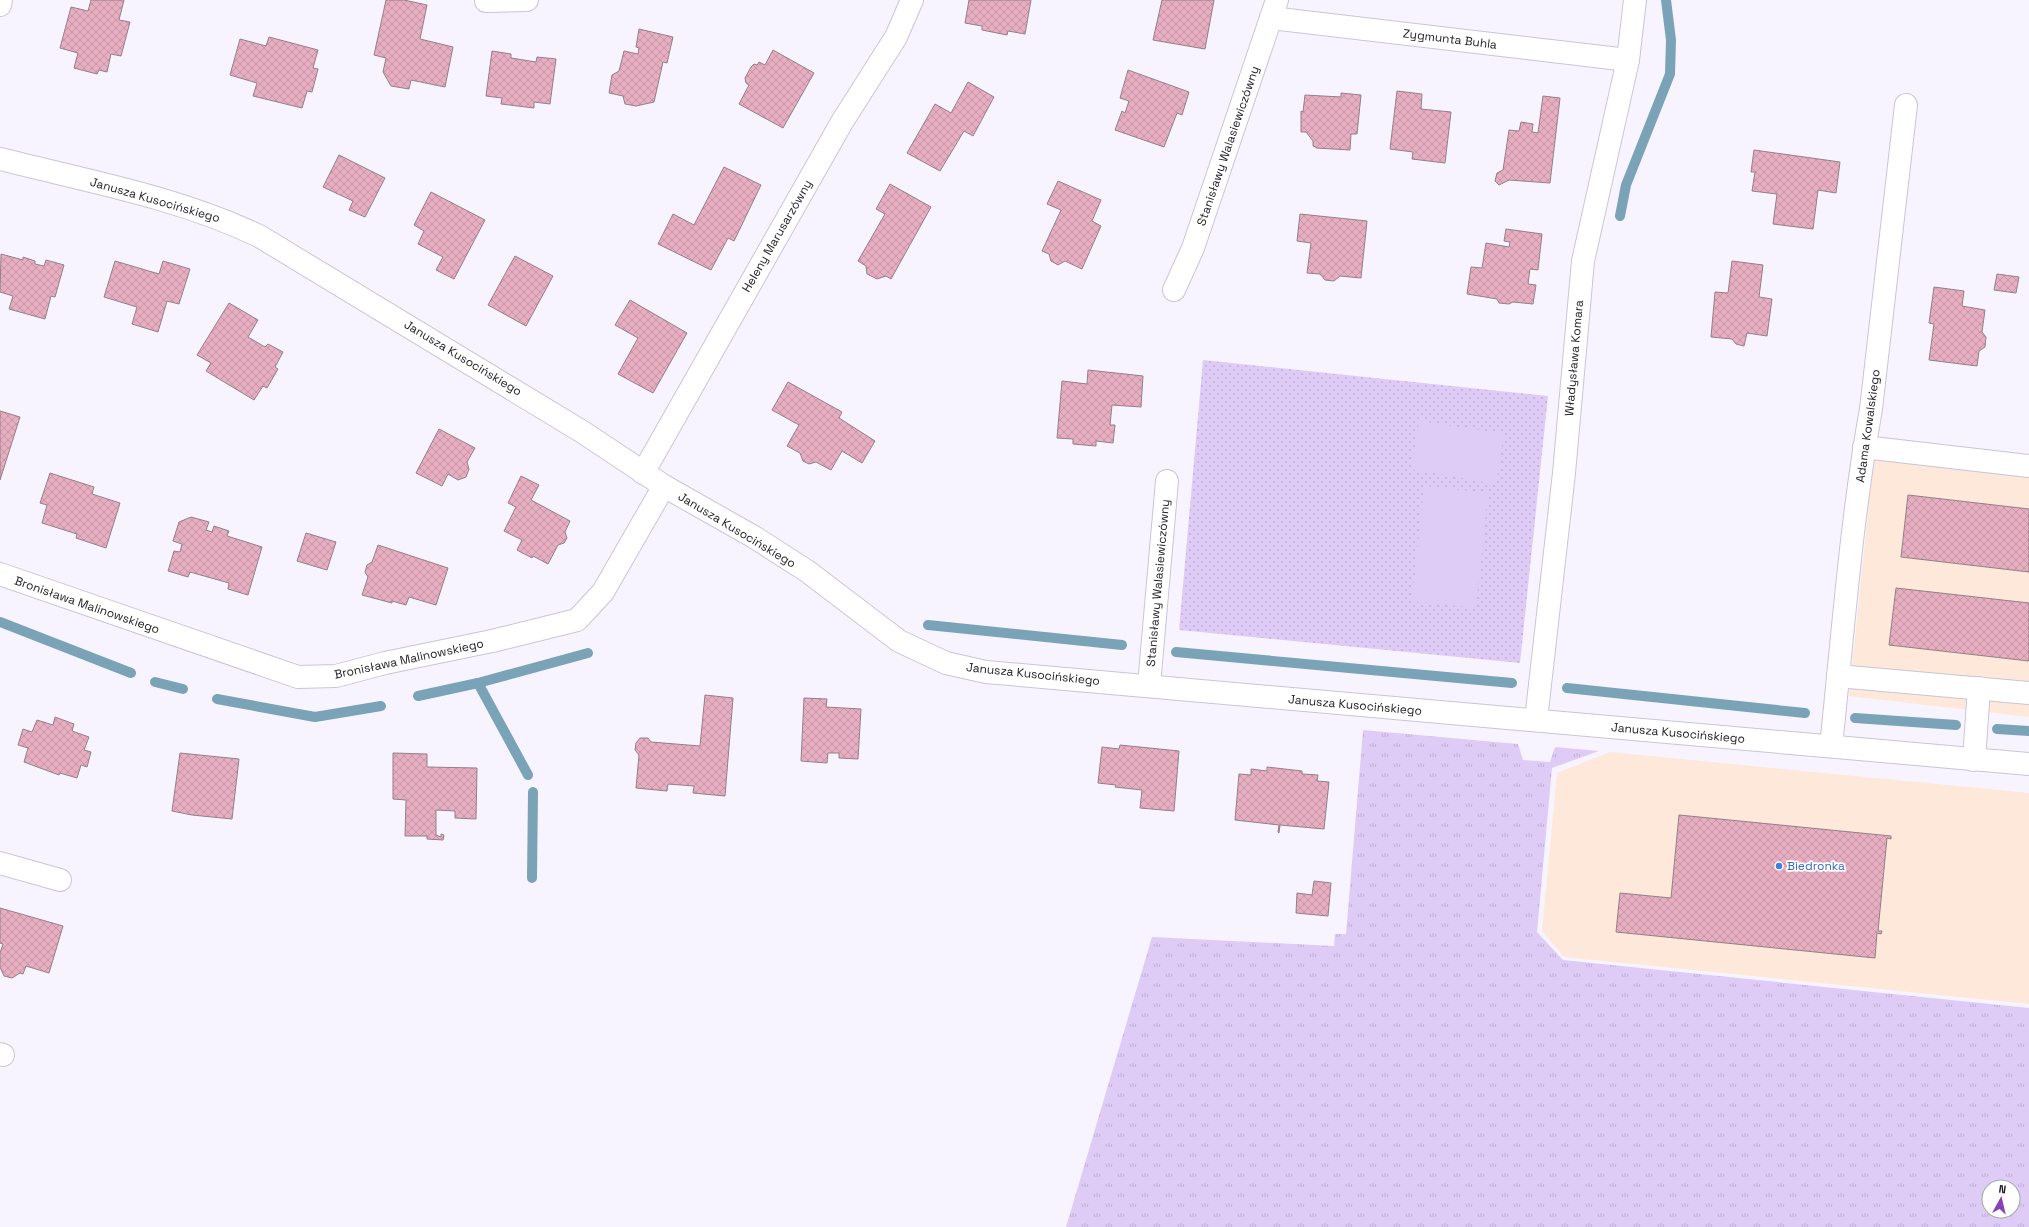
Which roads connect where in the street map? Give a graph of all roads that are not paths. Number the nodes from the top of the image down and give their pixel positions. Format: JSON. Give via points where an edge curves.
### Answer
{"nodes":[{"id":1,"x":1,"y":0,"type":"edge"},
{"id":2,"x":527,"y":0,"type":"edge"},
{"id":3,"x":912,"y":0,"type":"edge"},
{"id":4,"x":1635,"y":0,"type":"edge"},
{"id":5,"x":486,"y":1,"type":"edge"},
{"id":6,"x":0,"y":5,"type":"edge"},
{"id":7,"x":1274,"y":9,"type":"edge"},
{"id":8,"x":1628,"y":60,"type":"junction"},
{"id":9,"x":1906,"y":105,"type":"dead end"},
{"id":10,"x":0,"y":159,"type":"edge"},
{"id":11,"x":1174,"y":290,"type":"dead end"},
{"id":12,"x":1864,"y":447,"type":"junction"},
{"id":13,"x":2029,"y":466,"type":"edge"},
{"id":14,"x":643,"y":473,"type":"junction"},
{"id":15,"x":1167,"y":481,"type":"dead end"},
{"id":16,"x":664,"y":486,"type":"junction"},
{"id":17,"x":0,"y":574,"type":"edge"},
{"id":18,"x":1838,"y":676,"type":"junction"},
{"id":19,"x":1149,"y":685,"type":"junction"},
{"id":20,"x":1979,"y":688,"type":"junction"},
{"id":21,"x":2029,"y":693,"type":"edge"},
{"id":22,"x":1536,"y":720,"type":"junction"},
{"id":23,"x":1831,"y":746,"type":"junction"},
{"id":24,"x":1974,"y":760,"type":"junction"},
{"id":25,"x":2029,"y":764,"type":"edge"},
{"id":26,"x":0,"y":863,"type":"edge"},
{"id":27,"x":60,"y":880,"type":"dead end"}],
"edges":[{"from":1,"to":6,"type":"street"},
{"from":2,"to":5,"type":"street"},
{"from":3,"to":14,"type":"street","name":"Heleny Marusarzówny","via":[[896,37],[842,122]]},
{"from":4,"to":8,"type":"street","name":"Władysława Komara"},
{"from":7,"to":8,"type":"street","name":"Zygmunta Buhla"},
{"from":7,"to":11,"type":"street","name":"Stanisławy Walasiewiczówny","via":[[1193,248]]},
{"from":8,"to":22,"type":"street","name":"Władysława Komara","via":[[1583,261],[1564,473]]},
{"from":9,"to":12,"type":"street","name":"Adama Kowalskiego","via":[[1871,409]]},
{"from":10,"to":14,"type":"street","name":"Janusza Kusocińskiego","via":[[190,207],[224,219],[259,236],[581,431]]},
{"from":12,"to":13,"type":"street"},
{"from":12,"to":18,"type":"street","name":"Adama Kowalskiego"},
{"from":14,"to":16,"type":"street","name":"Janusza Kusocińskiego"},
{"from":15,"to":19,"type":"street","name":"Stanisławy Walasiewiczówny"},
{"from":16,"to":17,"type":"street","name":"Bronisława Malinowskiego","via":[[602,592],[577,620],[336,676],[298,677]]},
{"from":16,"to":19,"type":"street","name":"Janusza Kusocińskiego","via":[[754,537],[807,572],[899,641],[946,663],[986,672]]},
{"from":18,"to":20,"type":"street"},
{"from":18,"to":23,"type":"street","name":"Adama Kowalskiego"},
{"from":19,"to":22,"type":"street","name":"Janusza Kusocińskiego","via":[[1347,705]]},
{"from":20,"to":21,"type":"street"},
{"from":20,"to":24,"type":"street"},
{"from":22,"to":23,"type":"street","name":"Janusza Kusocińskiego"},
{"from":23,"to":24,"type":"street","name":"Janusza Kusocińskiego"},
{"from":24,"to":25,"type":"street","name":"Janusza Kusocińskiego"},
{"from":26,"to":27,"type":"street"}]}
